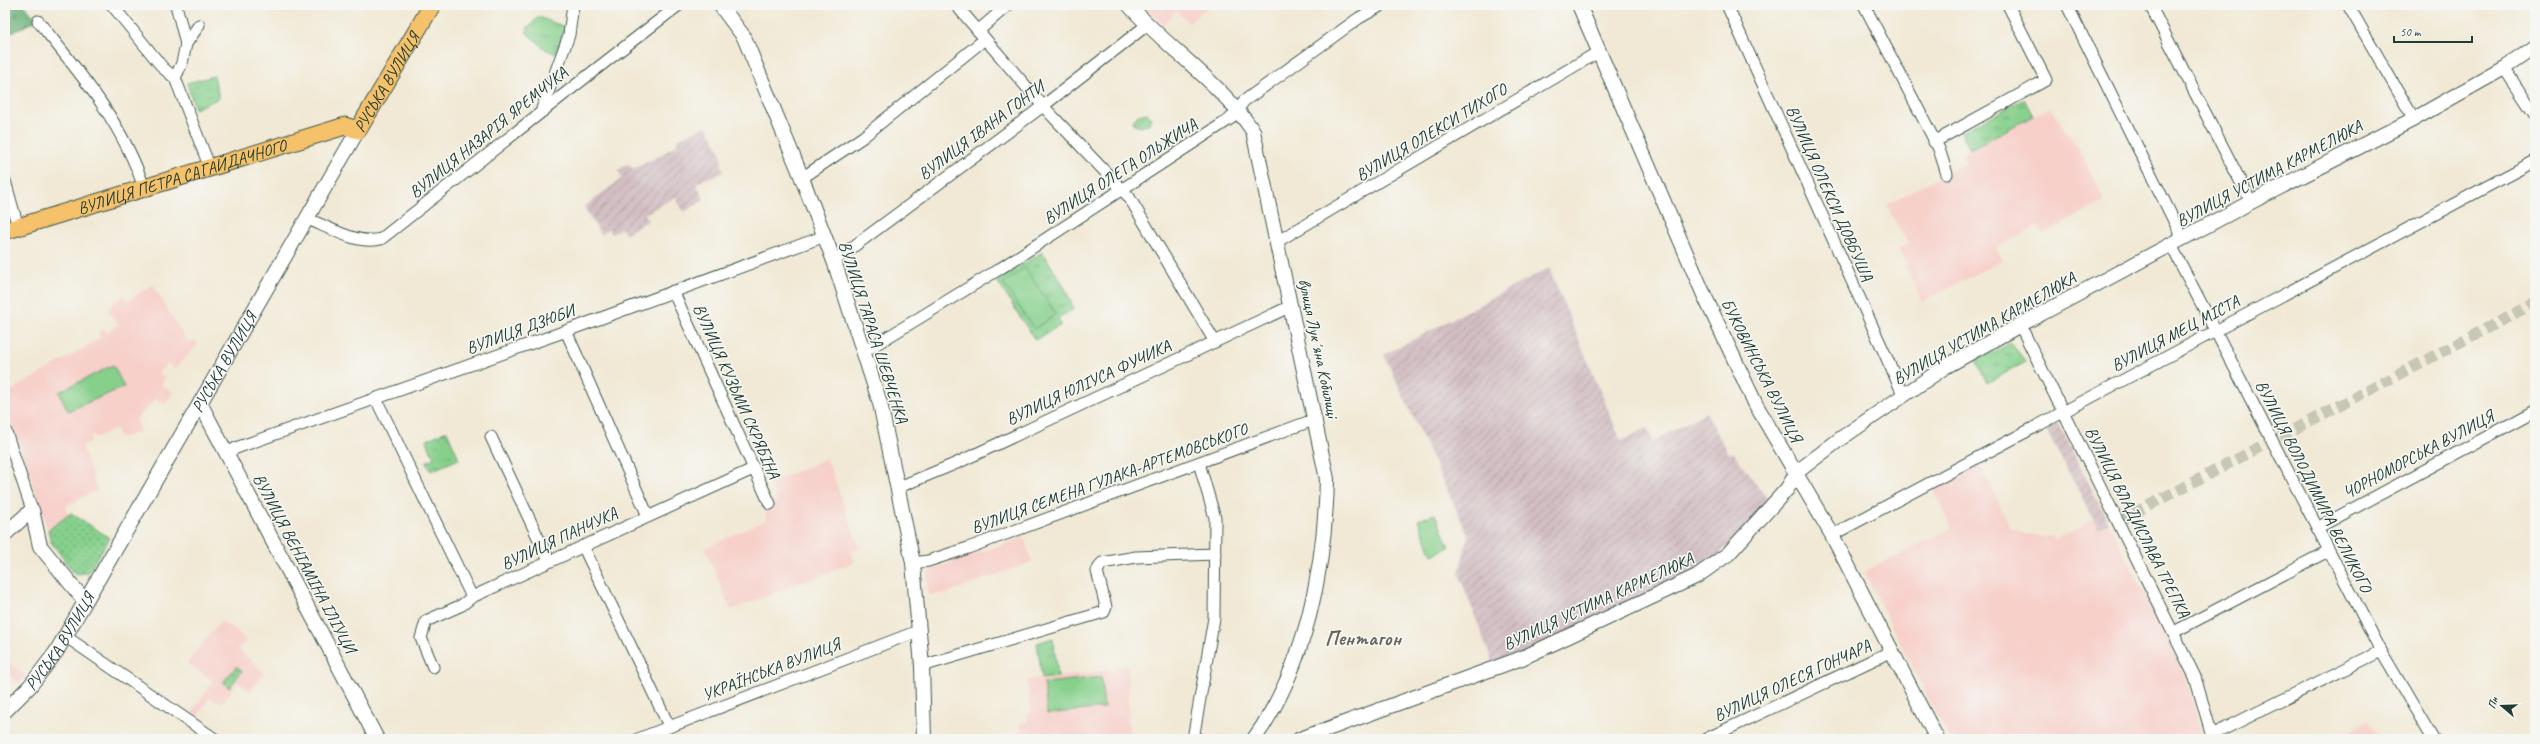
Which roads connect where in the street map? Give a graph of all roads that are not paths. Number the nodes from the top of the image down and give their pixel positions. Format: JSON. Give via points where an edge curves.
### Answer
{"nodes":[{"id":1,"x":112,"y":5,"type":"edge"},
{"id":2,"x":176,"y":5,"type":"edge"},
{"id":3,"x":432,"y":5,"type":"edge"},
{"id":4,"x":573,"y":5,"type":"edge"},
{"id":5,"x":679,"y":5,"type":"edge"},
{"id":6,"x":720,"y":5,"type":"edge"},
{"id":7,"x":956,"y":5,"type":"edge"},
{"id":8,"x":1008,"y":5,"type":"edge"},
{"id":9,"x":1129,"y":5,"type":"edge"},
{"id":10,"x":1382,"y":5,"type":"edge"},
{"id":11,"x":1579,"y":5,"type":"edge"},
{"id":12,"x":1727,"y":5,"type":"edge"},
{"id":13,"x":1864,"y":5,"type":"edge"},
{"id":14,"x":2008,"y":5,"type":"edge"},
{"id":15,"x":2067,"y":5,"type":"edge"},
{"id":16,"x":2150,"y":5,"type":"edge"},
{"id":17,"x":2348,"y":5,"type":"edge"},
{"id":18,"x":38,"y":21,"type":"dead end"},
{"id":19,"x":199,"y":25,"type":"dead end"},
{"id":20,"x":1147,"y":25,"type":"junction"},
{"id":21,"x":982,"y":35,"type":"junction"},
{"id":22,"x":186,"y":44,"type":"junction"},
{"id":23,"x":2535,"y":47,"type":"edge"},
{"id":24,"x":1600,"y":51,"type":"junction"},
{"id":25,"x":2504,"y":68,"type":"junction"},
{"id":26,"x":175,"y":78,"type":"junction"},
{"id":27,"x":1043,"y":106,"type":"junction"},
{"id":28,"x":1238,"y":109,"type":"junction"},
{"id":29,"x":542,"y":110,"type":"junction"},
{"id":30,"x":2535,"y":115,"type":"edge"},
{"id":31,"x":2414,"y":119,"type":"junction"},
{"id":32,"x":358,"y":130,"type":"junction"},
{"id":33,"x":1934,"y":142,"type":"junction"},
{"id":34,"x":2535,"y":161,"type":"edge"},
{"id":35,"x":210,"y":168,"type":"junction"},
{"id":36,"x":1947,"y":174,"type":"dead end"},
{"id":37,"x":802,"y":178,"type":"junction"},
{"id":38,"x":5,"y":181,"type":"edge"},
{"id":39,"x":144,"y":188,"type":"junction"},
{"id":40,"x":1122,"y":190,"type":"junction"},
{"id":41,"x":2251,"y":202,"type":"junction"},
{"id":42,"x":308,"y":219,"type":"junction"},
{"id":43,"x":11,"y":229,"type":"edge"},
{"id":44,"x":825,"y":236,"type":"junction"},
{"id":45,"x":2183,"y":239,"type":"junction"},
{"id":46,"x":1278,"y":241,"type":"junction"},
{"id":47,"x":2170,"y":245,"type":"junction"},
{"id":48,"x":834,"y":261,"type":"junction"},
{"id":49,"x":673,"y":291,"type":"junction"},
{"id":50,"x":1291,"y":306,"type":"junction"},
{"id":51,"x":2020,"y":325,"type":"junction"},
{"id":52,"x":566,"y":331,"type":"junction"},
{"id":53,"x":2214,"y":331,"type":"junction"},
{"id":54,"x":1214,"y":342,"type":"junction"},
{"id":55,"x":865,"y":351,"type":"junction"},
{"id":56,"x":1903,"y":394,"type":"junction"},
{"id":57,"x":376,"y":399,"type":"junction"},
{"id":58,"x":200,"y":403,"type":"junction"},
{"id":59,"x":2063,"y":411,"type":"junction"},
{"id":60,"x":2535,"y":411,"type":"edge"},
{"id":61,"x":1316,"y":419,"type":"junction"},
{"id":62,"x":5,"y":429,"type":"edge"},
{"id":63,"x":491,"y":437,"type":"dead end"},
{"id":64,"x":227,"y":453,"type":"junction"},
{"id":65,"x":1199,"y":463,"type":"junction"},
{"id":66,"x":753,"y":469,"type":"junction"},
{"id":67,"x":1797,"y":472,"type":"junction"},
{"id":68,"x":899,"y":487,"type":"junction"},
{"id":69,"x":770,"y":504,"type":"dead end"},
{"id":70,"x":32,"y":510,"type":"junction"},
{"id":71,"x":648,"y":516,"type":"junction"},
{"id":72,"x":2317,"y":528,"type":"junction"},
{"id":73,"x":5,"y":534,"type":"edge"},
{"id":74,"x":1832,"y":535,"type":"junction"},
{"id":75,"x":583,"y":546,"type":"junction"},
{"id":76,"x":2328,"y":551,"type":"junction"},
{"id":77,"x":1215,"y":554,"type":"junction"},
{"id":78,"x":549,"y":561,"type":"junction"},
{"id":79,"x":913,"y":563,"type":"junction"},
{"id":80,"x":472,"y":597,"type":"junction"},
{"id":81,"x":84,"y":600,"type":"junction"},
{"id":82,"x":918,"y":631,"type":"junction"},
{"id":83,"x":2174,"y":632,"type":"junction"},
{"id":84,"x":65,"y":636,"type":"junction"},
{"id":85,"x":1892,"y":651,"type":"junction"},
{"id":86,"x":2381,"y":651,"type":"junction"},
{"id":87,"x":922,"y":666,"type":"junction"},
{"id":88,"x":433,"y":668,"type":"dead end"},
{"id":89,"x":5,"y":711,"type":"edge"},
{"id":90,"x":670,"y":726,"type":"junction"},
{"id":91,"x":1722,"y":736,"type":"edge"},
{"id":92,"x":650,"y":737,"type":"edge"},
{"id":93,"x":2213,"y":737,"type":"edge"},
{"id":94,"x":215,"y":739,"type":"edge"},
{"id":95,"x":377,"y":739,"type":"edge"},
{"id":96,"x":638,"y":739,"type":"edge"},
{"id":97,"x":924,"y":739,"type":"edge"},
{"id":98,"x":1193,"y":739,"type":"edge"},
{"id":99,"x":1254,"y":739,"type":"edge"},
{"id":100,"x":1300,"y":739,"type":"edge"},
{"id":101,"x":1706,"y":739,"type":"edge"},
{"id":102,"x":1937,"y":739,"type":"edge"},
{"id":103,"x":2433,"y":739,"type":"edge"}],
"edges":[{"from":1,"to":26,"type":"street","via":[[163,68]]},
{"from":2,"to":22,"type":"street"},
{"from":3,"to":32,"type":"main road","name":"РУСЬКА ВУЛИЦЯ"},
{"from":4,"to":29,"type":"street","via":[[569,35]]},
{"from":5,"to":29,"type":"street","name":"ВУЛИЦЯ НАЗАРІЯ ЯРЕМЧУКА"},
{"from":6,"to":37,"type":"street","name":"ВУЛИЦЯ ТАРАСА ШЕВЧЕНКА","via":[[744,37]]},
{"from":7,"to":21,"type":"street"},
{"from":8,"to":21,"type":"street"},
{"from":9,"to":20,"type":"street","name":"вулиця Лукʼяна Кобилиці"},
{"from":10,"to":28,"type":"street","name":"ВУЛИЦЯ ОЛЕГА ОЛЬЖИЧА","via":[[1340,31],[1244,101]]},
{"from":11,"to":24,"type":"street","name":"БУКОВИНСЬКА ВУЛИЦЯ"},
{"from":12,"to":56,"type":"street","name":"ВУЛИЦЯ ОЛЕКСИ ДОВБУША"},
{"from":13,"to":33,"type":"street"},
{"from":14,"to":33,"type":"street","via":[[2046,80]]},
{"from":15,"to":45,"type":"street"},
{"from":16,"to":41,"type":"street"},
{"from":17,"to":31,"type":"street"},
{"from":18,"to":39,"type":"street","via":[[119,129]]},
{"from":19,"to":22,"type":"street"},
{"from":20,"to":27,"type":"street","name":"ВУЛИЦЯ ІВАНА ГОНТИ"},
{"from":20,"to":28,"type":"street","name":"вулиця Лукʼяна Кобилиці"},
{"from":21,"to":27,"type":"street"},
{"from":21,"to":37,"type":"street","via":[[863,137]]},
{"from":22,"to":26,"type":"street","via":[[182,63]]},
{"from":23,"to":25,"type":"street","name":"ВУЛИЦЯ УСТИМА КАРМЕЛЮКА"},
{"from":24,"to":46,"type":"street","name":"ВУЛИЦЯ ОЛЕКСИ ТИХОГО"},
{"from":24,"to":67,"type":"street","name":"БУКОВИНСЬКА ВУЛИЦЯ","via":[[1704,295],[1756,405]]},
{"from":25,"to":30,"type":"street"},
{"from":25,"to":31,"type":"street","name":"ВУЛИЦЯ УСТИМА КАРМЕЛЮКА"},
{"from":26,"to":35,"type":"street"},
{"from":27,"to":40,"type":"street"},
{"from":27,"to":48,"type":"street","name":"ВУЛИЦЯ ІВАНА ГОНТИ"},
{"from":28,"to":40,"type":"street","name":"ВУЛИЦЯ ОЛЕГА ОЛЬЖИЧА","via":[[1230,119]]},
{"from":28,"to":46,"type":"street","name":"вулиця Лукʼяна Кобилиці","via":[[1252,131]]},
{"from":29,"to":42,"type":"street","name":"ВУЛИЦЯ НАЗАРІЯ ЯРЕМЧУКА","via":[[381,239],[370,242],[359,239]]},
{"from":31,"to":41,"type":"street","name":"ВУЛИЦЯ УСТИМА КАРМЕЛЮКА"},
{"from":32,"to":35,"type":"main road","name":"ВУЛИЦЯ ПЕТРА САГАЙДАЧНОГО","via":[[345,126]]},
{"from":32,"to":42,"type":"street","name":"РУСЬКА ВУЛИЦЯ"},
{"from":33,"to":36,"type":"street","via":[[1944,161]]},
{"from":34,"to":53,"type":"street","name":"ВУЛИЦЯ МЕЦ МІСТА"},
{"from":35,"to":39,"type":"main road","name":"ВУЛИЦЯ ПЕТРА САГАЙДАЧНОГО"},
{"from":37,"to":44,"type":"street","name":"ВУЛИЦЯ ТАРАСА ШЕВЧЕНКА"},
{"from":38,"to":43,"type":"street"},
{"from":39,"to":43,"type":"main road","name":"ВУЛИЦЯ ПЕТРА САГАЙДАЧНОГО"},
{"from":40,"to":54,"type":"street","via":[[1129,197]]},
{"from":40,"to":55,"type":"street","name":"ВУЛИЦЯ ОЛЕГА ОЛЬЖИЧА"},
{"from":41,"to":45,"type":"street","name":"ВУЛИЦЯ УСТИМА КАРМЕЛЮКА"},
{"from":42,"to":58,"type":"street","name":"РУСЬКА ВУЛИЦЯ"},
{"from":44,"to":48,"type":"street","name":"ВУЛИЦЯ ТАРАСА ШЕВЧЕНКА"},
{"from":44,"to":49,"type":"street","name":"ВУЛИЦЯ ДЗЮБИ"},
{"from":45,"to":47,"type":"street","name":"ВУЛИЦЯ УСТИМА КАРМЕЛЮКА"},
{"from":46,"to":50,"type":"street","name":"вулиця Лукʼяна Кобилиці"},
{"from":47,"to":51,"type":"street","name":"ВУЛИЦЯ УСТИМА КАРМЕЛЮКА"},
{"from":47,"to":53,"type":"street","name":"ВУЛИЦЯ ВОЛОДИМИРА ВЕЛИКОГО"},
{"from":48,"to":55,"type":"street","name":"ВУЛИЦЯ ТАРАСА ШЕВЧЕНКА"},
{"from":49,"to":52,"type":"street","name":"ВУЛИЦЯ ДЗЮБИ"},
{"from":49,"to":66,"type":"street","name":"ВУЛИЦЯ КУЗЬМИ СКРЯБІНА"},
{"from":50,"to":54,"type":"street","name":"ВУЛИЦЯ ЮЛІУСА ФУЧИКА"},
{"from":50,"to":61,"type":"street","name":"вулиця Лукʼяна Кобилиці"},
{"from":51,"to":56,"type":"street","name":"ВУЛИЦЯ УСТИМА КАРМЕЛЮКА"},
{"from":51,"to":59,"type":"street","name":"ВУЛИЦЯ ВЛАДИСЛАВА ТРЕПКА"},
{"from":52,"to":57,"type":"street","name":"ВУЛИЦЯ ДЗЮБИ"},
{"from":52,"to":71,"type":"street"},
{"from":53,"to":59,"type":"street","name":"ВУЛИЦЯ МЕЦ МІСТА"},
{"from":53,"to":72,"type":"street","name":"ВУЛИЦЯ ВОЛОДИМИРА ВЕЛИКОГО"},
{"from":54,"to":68,"type":"street","name":"ВУЛИЦЯ ЮЛІУСА ФУЧИКА","via":[[956,463]]},
{"from":55,"to":68,"type":"street","name":"ВУЛИЦЯ ТАРАСА ШЕВЧЕНКА","via":[[882,410]]},
{"from":56,"to":67,"type":"street","name":"ВУЛИЦЯ УСТИМА КАРМЕЛЮКА"},
{"from":57,"to":64,"type":"street","name":"ВУЛИЦЯ ДЗЮБИ"},
{"from":57,"to":80,"type":"street"},
{"from":58,"to":64,"type":"street","name":"ВУЛИЦЯ ВЕНІАМІНА ІЛІУЦИ"},
{"from":58,"to":81,"type":"street","name":"РУСЬКА ВУЛИЦЯ"},
{"from":59,"to":74,"type":"street","name":"ВУЛИЦЯ МЕЦ МІСТА"},
{"from":59,"to":83,"type":"street","name":"ВУЛИЦЯ ВЛАДИСЛАВА ТРЕПКА"},
{"from":60,"to":72,"type":"street","name":"ЧОРНОМОРСЬКА ВУЛИЦЯ"},
{"from":61,"to":65,"type":"street","name":"ВУЛИЦЯ СЕМЕНА ГУЛАКА-АРТЕМОВСЬКОГО"},
{"from":61,"to":99,"type":"street","name":"вулиця Лукʼяна Кобилиці","via":[[1327,479],[1327,507],[1309,614],[1289,673]]},
{"from":62,"to":70,"type":"street"},
{"from":63,"to":78,"type":"street"},
{"from":64,"to":95,"type":"street","name":"ВУЛИЦЯ ВЕНІАМІНА ІЛІУЦИ"},
{"from":65,"to":77,"type":"street","via":[[1215,518]]},
{"from":65,"to":79,"type":"street","name":"ВУЛИЦЯ СЕМЕНА ГУЛАКА-АРТЕМОВСЬКОГО","via":[[968,548],[928,561]]},
{"from":66,"to":69,"type":"street","name":"ВУЛИЦЯ КУЗЬМИ СКРЯБІНА"},
{"from":66,"to":71,"type":"street","name":"ВУЛИЦЯ ПАНЧУКА"},
{"from":67,"to":74,"type":"street","name":"БУКОВИНСЬКА ВУЛИЦЯ"},
{"from":67,"to":100,"type":"street","name":"ВУЛИЦЯ УСТИМА КАРМЕЛЮКА","via":[[1787,489],[1728,554],[1697,576],[1522,658]]},
{"from":68,"to":79,"type":"street","name":"ВУЛИЦЯ ТАРАСА ШЕВЧЕНКА"},
{"from":70,"to":73,"type":"street"},
{"from":70,"to":81,"type":"street","via":[[40,546]]},
{"from":71,"to":75,"type":"street","name":"ВУЛИЦЯ ПАНЧУКА"},
{"from":72,"to":76,"type":"street","name":"ВУЛИЦЯ ВОЛОДИМИРА ВЕЛИКОГО"},
{"from":74,"to":85,"type":"street","name":"БУКОВИНСЬКА ВУЛИЦЯ"},
{"from":75,"to":78,"type":"street","name":"ВУЛИЦЯ ПАНЧУКА"},
{"from":75,"to":90,"type":"street"},
{"from":76,"to":83,"type":"street"},
{"from":76,"to":86,"type":"street","name":"ВУЛИЦЯ ВОЛОДИМИРА ВЕЛИКОГО"},
{"from":77,"to":87,"type":"street","via":[[1136,557],[1102,564],[1097,571],[1106,607],[1104,612]]},
{"from":77,"to":98,"type":"street","via":[[1214,618]]},
{"from":78,"to":80,"type":"street","name":"ВУЛИЦЯ ПАНЧУКА"},
{"from":79,"to":82,"type":"street","name":"ВУЛИЦЯ ТАРАСА ШЕВЧЕНКА"},
{"from":80,"to":88,"type":"street","name":"ВУЛИЦЯ ПАНЧУКА","via":[[462,605],[426,621],[421,638]]},
{"from":81,"to":84,"type":"street","name":"РУСЬКА ВУЛИЦЯ"},
{"from":82,"to":87,"type":"street","name":"ВУЛИЦЯ ТАРАСА ШЕВЧЕНКА"},
{"from":82,"to":90,"type":"street","name":"УКРАЇНСЬКА ВУЛИЦЯ"},
{"from":83,"to":93,"type":"street","name":"ВУЛИЦЯ ВЛАДИСЛАВА ТРЕПКА","via":[[2196,677]]},
{"from":84,"to":89,"type":"street","name":"РУСЬКА ВУЛИЦЯ","via":[[36,678]]},
{"from":84,"to":94,"type":"street"},
{"from":85,"to":91,"type":"street","name":"ВУЛИЦЯ ОЛЕСЯ ГОНЧАРА"},
{"from":85,"to":102,"type":"street","name":"БУКОВИНСЬКА ВУЛИЦЯ"},
{"from":86,"to":93,"type":"street"},
{"from":86,"to":103,"type":"street","name":"ВУЛИЦЯ ВОЛОДИМИРА ВЕЛИКОГО"},
{"from":87,"to":97,"type":"street","name":"ВУЛИЦЯ ТАРАСА ШЕВЧЕНКА"},
{"from":90,"to":92,"type":"street","name":"УКРАЇНСЬКА ВУЛИЦЯ"},
{"from":91,"to":101,"type":"street","name":"ВУЛИЦЯ ОЛЕСЯ ГОНЧАРА"},
{"from":92,"to":96,"type":"street","name":"УКРАЇНСЬКА ВУЛИЦЯ"}]}
